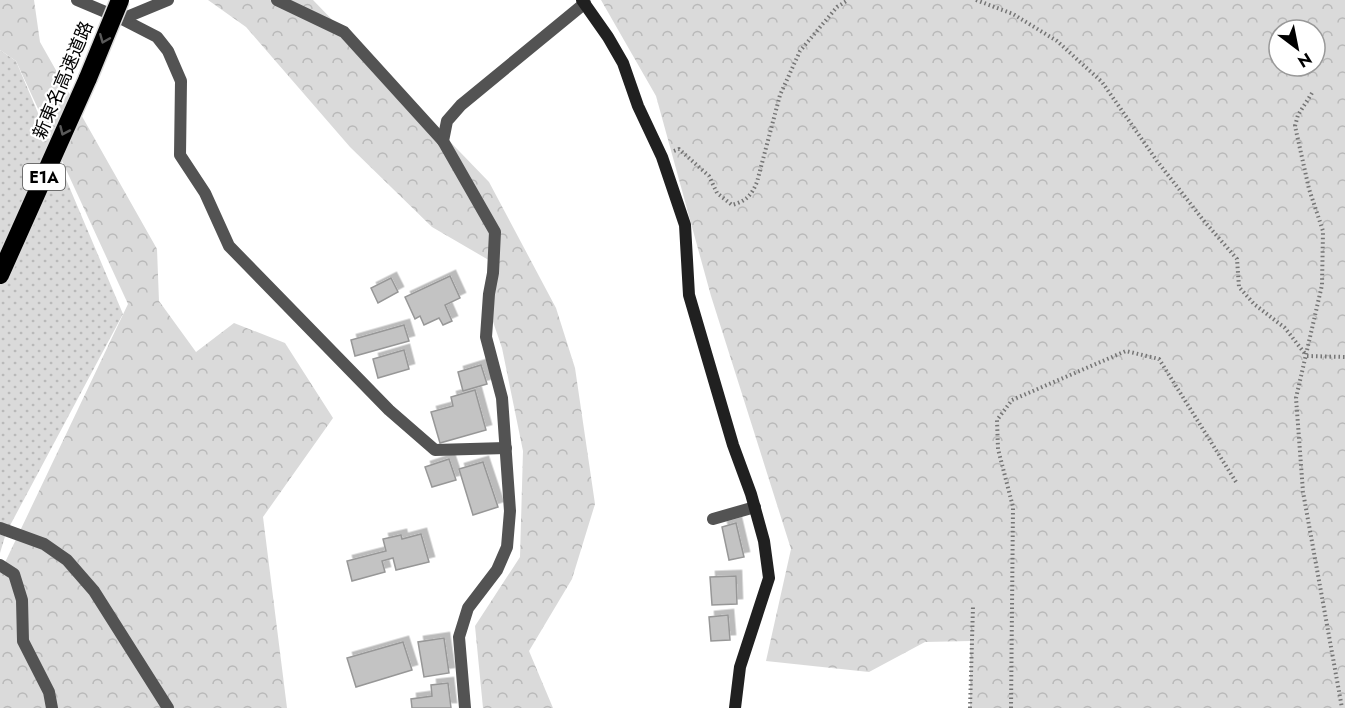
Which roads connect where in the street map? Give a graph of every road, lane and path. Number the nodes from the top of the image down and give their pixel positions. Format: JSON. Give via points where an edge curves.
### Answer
{"nodes":[{"id":1,"x":77,"y":0,"type":"edge"},
{"id":2,"x":120,"y":0,"type":"edge"},
{"id":3,"x":168,"y":0,"type":"edge"},
{"id":4,"x":277,"y":0,"type":"edge"},
{"id":5,"x":848,"y":0,"type":"edge"},
{"id":6,"x":976,"y":0,"type":"edge"},
{"id":7,"x":583,"y":2,"type":"edge"},
{"id":8,"x":122,"y":19,"type":"junction"},
{"id":9,"x":1312,"y":93,"type":"dead end"},
{"id":10,"x":443,"y":141,"type":"junction"},
{"id":11,"x":662,"y":157,"type":"junction"},
{"id":12,"x":0,"y":275,"type":"edge"},
{"id":13,"x":1307,"y":356,"type":"junction"},
{"id":14,"x":1345,"y":357,"type":"edge"},
{"id":15,"x":506,"y":448,"type":"junction"},
{"id":16,"x":1236,"y":482,"type":"dead end"},
{"id":17,"x":754,"y":507,"type":"junction"},
{"id":18,"x":713,"y":519,"type":"dead end"},
{"id":19,"x":0,"y":528,"type":"edge"},
{"id":20,"x":0,"y":565,"type":"edge"},
{"id":21,"x":973,"y":606,"type":"dead end"},
{"id":22,"x":52,"y":708,"type":"edge"},
{"id":23,"x":168,"y":708,"type":"edge"},
{"id":24,"x":465,"y":708,"type":"edge"},
{"id":25,"x":735,"y":708,"type":"edge"},
{"id":26,"x":970,"y":708,"type":"edge"},
{"id":27,"x":1011,"y":708,"type":"edge"},
{"id":28,"x":1342,"y":708,"type":"edge"}],
"edges":[{"from":1,"to":8,"type":"street"},
{"from":2,"to":12,"type":"highway","name":"新東名高速道路","number":"E1A","one_way":true,"bridge":true},
{"from":3,"to":8,"type":"street"},
{"from":4,"to":10,"type":"street","via":[[344,32]]},
{"from":5,"to":11,"type":"path","via":[[837,7],[800,51],[780,95],[757,182],[745,201],[732,205],[717,194],[709,176],[679,149]]},
{"from":6,"to":13,"type":"path","via":[[1013,14],[1058,41],[1102,82],[1157,161],[1237,259],[1239,287],[1285,328]]},
{"from":7,"to":10,"type":"street","via":[[461,105],[447,121]]},
{"from":7,"to":11,"type":"street","via":[[623,63]]},
{"from":8,"to":15,"type":"street","via":[[156,37],[168,51],[181,81],[180,155],[205,193],[229,246],[389,410],[435,450]]},
{"from":9,"to":13,"type":"path","via":[[1295,126],[1323,231],[1322,285]]},
{"from":10,"to":15,"type":"street","via":[[495,232],[486,337],[502,398]]},
{"from":11,"to":17,"type":"street","via":[[685,225],[689,295]]},
{"from":13,"to":14,"type":"path"},
{"from":13,"to":28,"type":"path","via":[[1296,398],[1303,492]]},
{"from":15,"to":24,"type":"street","via":[[510,511],[507,547],[497,570],[468,608],[459,637]]},
{"from":16,"to":27,"type":"path","via":[[1159,359],[1126,351],[1012,400],[997,420],[998,449],[1013,507]]},
{"from":17,"to":18,"type":"street"},
{"from":17,"to":25,"type":"street","via":[[769,578],[740,667]]},
{"from":19,"to":23,"type":"street","via":[[44,544],[67,560],[94,591]]},
{"from":20,"to":22,"type":"street","via":[[14,574],[22,600],[23,641],[49,692]]},
{"from":21,"to":26,"type":"path"}]}
